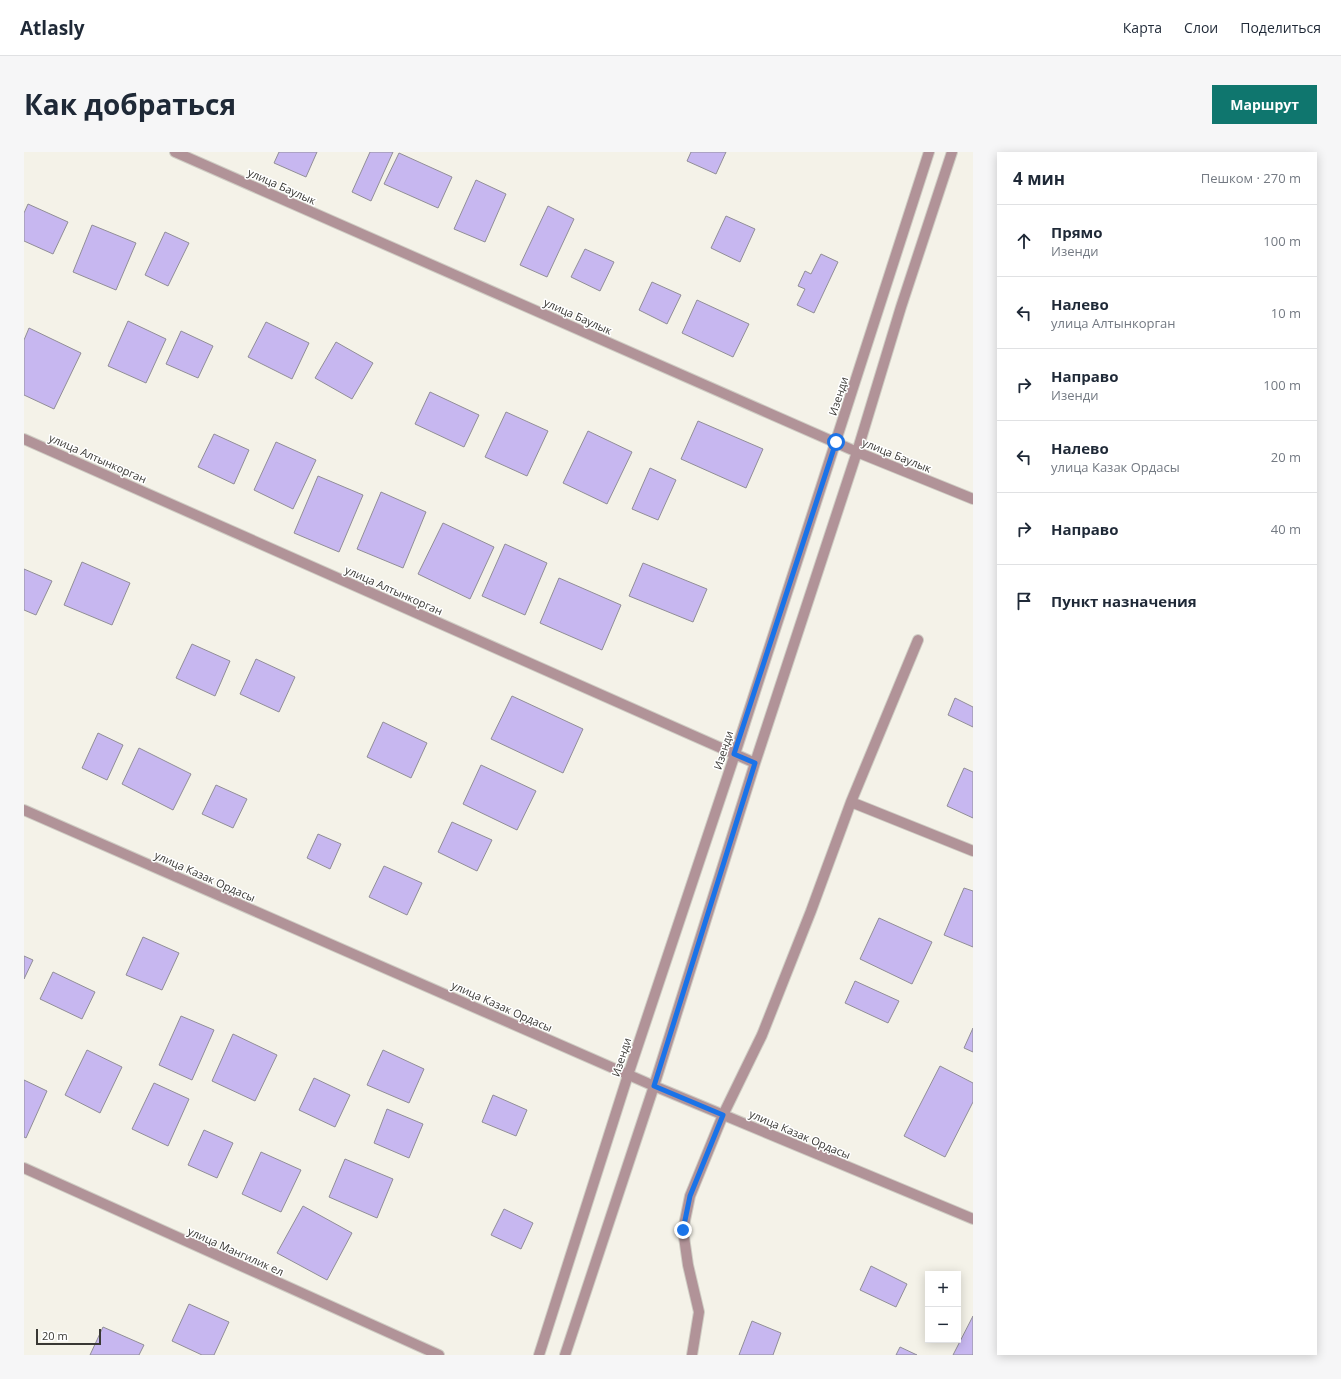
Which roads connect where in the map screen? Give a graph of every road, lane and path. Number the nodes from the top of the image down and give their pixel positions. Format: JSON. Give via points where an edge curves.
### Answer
{"nodes":[{"id":1,"x":175,"y":152,"type":"edge"},
{"id":2,"x":929,"y":152,"type":"edge"},
{"id":3,"x":952,"y":152,"type":"edge"},
{"id":4,"x":24,"y":439,"type":"edge"},
{"id":5,"x":836,"y":442,"type":"junction"},
{"id":6,"x":857,"y":452,"type":"junction"},
{"id":7,"x":973,"y":499,"type":"edge"},
{"id":8,"x":918,"y":640,"type":"dead end"},
{"id":9,"x":734,"y":754,"type":"junction"},
{"id":10,"x":755,"y":763,"type":"junction"},
{"id":11,"x":851,"y":802,"type":"junction"},
{"id":12,"x":24,"y":810,"type":"edge"},
{"id":13,"x":973,"y":851,"type":"edge"},
{"id":14,"x":628,"y":1075,"type":"junction"},
{"id":15,"x":654,"y":1086,"type":"junction"},
{"id":16,"x":723,"y":1115,"type":"junction"},
{"id":17,"x":24,"y":1168,"type":"edge"},
{"id":18,"x":973,"y":1219,"type":"edge"},
{"id":19,"x":439,"y":1355,"type":"edge"},
{"id":20,"x":539,"y":1355,"type":"edge"},
{"id":21,"x":565,"y":1355,"type":"edge"},
{"id":22,"x":692,"y":1355,"type":"edge"}],
"edges":[{"from":1,"to":5,"type":"street","name":"улица Баулык"},
{"from":2,"to":5,"type":"street","name":"Изенди"},
{"from":3,"to":6,"type":"street"},
{"from":4,"to":9,"type":"street","name":"улица Алтынкорган"},
{"from":5,"to":6,"type":"street","name":"улица Баулык"},
{"from":5,"to":9,"type":"street","name":"Изенди"},
{"from":6,"to":7,"type":"street","name":"улица Баулык"},
{"from":6,"to":10,"type":"street"},
{"from":8,"to":11,"type":"street"},
{"from":9,"to":10,"type":"street","name":"улица Алтынкорган"},
{"from":9,"to":14,"type":"street","name":"Изенди"},
{"from":10,"to":15,"type":"street"},
{"from":11,"to":13,"type":"street"},
{"from":11,"to":16,"type":"street","via":[[762,1035]]},
{"from":12,"to":14,"type":"street","name":"улица Казак Ордасы"},
{"from":14,"to":15,"type":"street","name":"улица Казак Ордасы"},
{"from":14,"to":20,"type":"street","name":"Изенди"},
{"from":15,"to":16,"type":"street","name":"улица Казак Ордасы"},
{"from":15,"to":21,"type":"street"},
{"from":16,"to":18,"type":"street","name":"улица Казак Ордасы"},
{"from":16,"to":22,"type":"street","via":[[690,1196],[683,1230],[699,1312]]},
{"from":17,"to":19,"type":"street","name":"улица Мангилик ел"}]}
